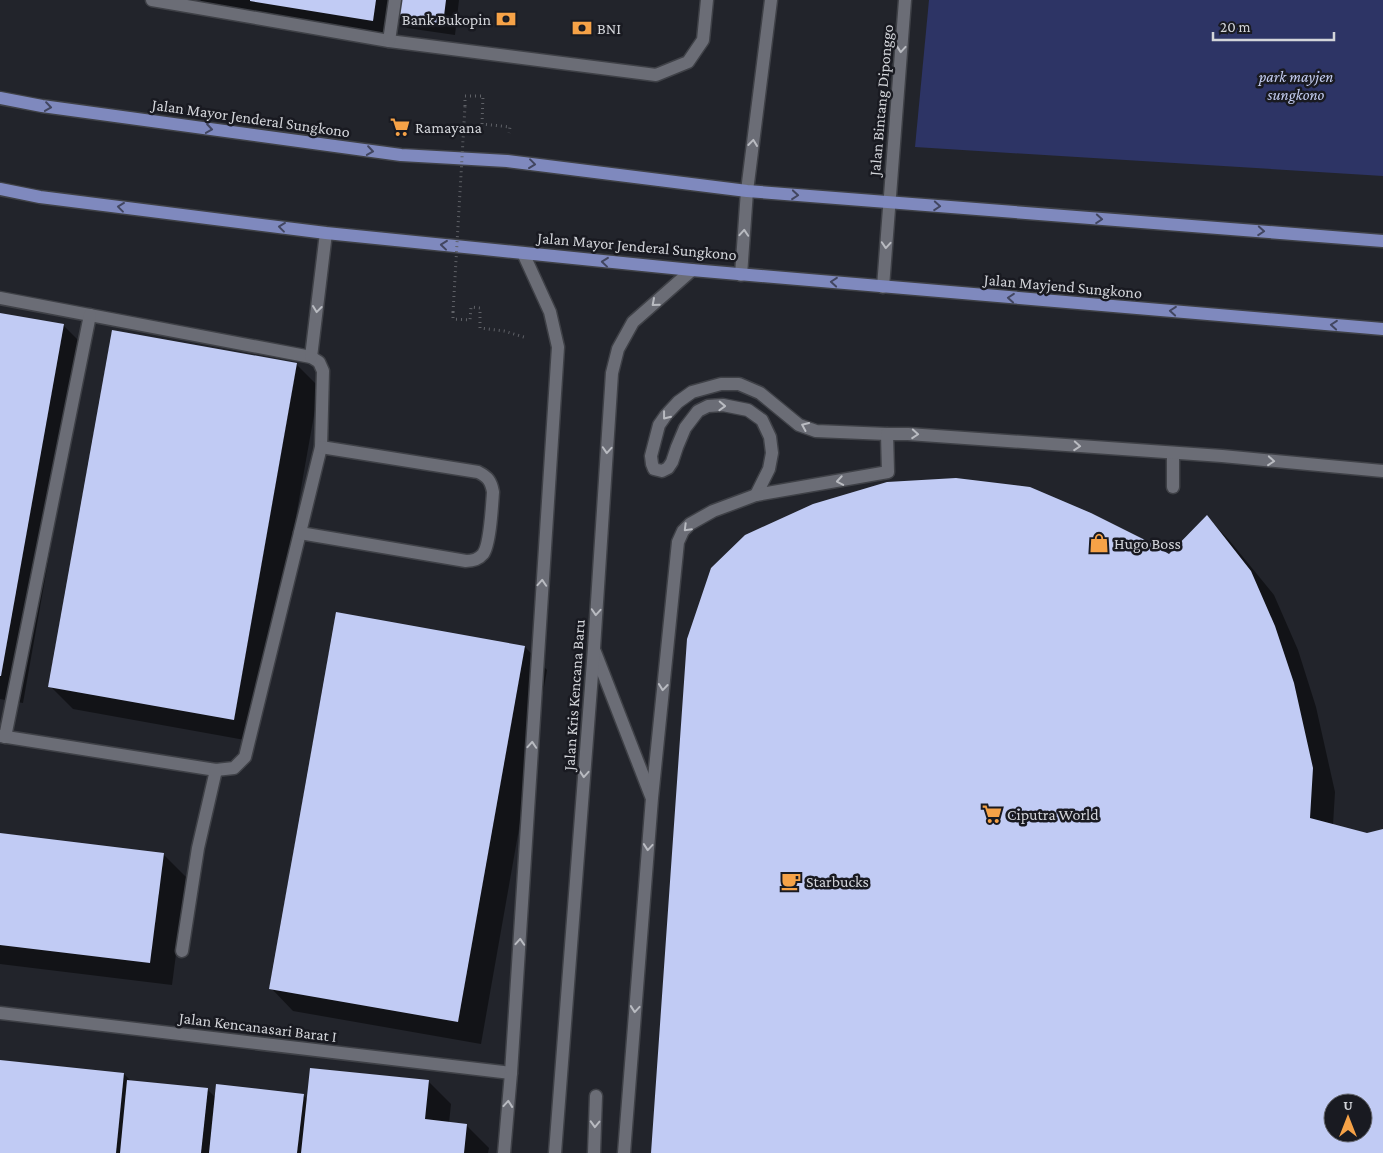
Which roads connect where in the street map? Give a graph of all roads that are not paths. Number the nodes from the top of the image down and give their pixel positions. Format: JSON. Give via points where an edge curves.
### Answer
{"nodes":[{"id":1,"x":152,"y":0,"type":"edge"},
{"id":2,"x":395,"y":0,"type":"edge"},
{"id":3,"x":707,"y":0,"type":"edge"},
{"id":4,"x":771,"y":0,"type":"edge"},
{"id":5,"x":906,"y":0,"type":"edge"},
{"id":6,"x":389,"y":41,"type":"junction"},
{"id":7,"x":0,"y":98,"type":"edge"},
{"id":8,"x":0,"y":189,"type":"edge"},
{"id":9,"x":747,"y":191,"type":"junction"},
{"id":10,"x":889,"y":202,"type":"junction"},
{"id":11,"x":326,"y":233,"type":"junction"},
{"id":12,"x":1383,"y":241,"type":"edge"},
{"id":13,"x":523,"y":253,"type":"junction"},
{"id":14,"x":692,"y":270,"type":"junction"},
{"id":15,"x":741,"y":274,"type":"junction"},
{"id":16,"x":882,"y":287,"type":"junction"},
{"id":17,"x":0,"y":298,"type":"edge"},
{"id":18,"x":90,"y":315,"type":"junction"},
{"id":19,"x":1383,"y":330,"type":"edge"},
{"id":20,"x":311,"y":357,"type":"junction"},
{"id":21,"x":887,"y":434,"type":"junction"},
{"id":22,"x":321,"y":447,"type":"junction"},
{"id":23,"x":1173,"y":453,"type":"junction"},
{"id":24,"x":1383,"y":471,"type":"edge"},
{"id":25,"x":1173,"y":487,"type":"dead end"},
{"id":26,"x":756,"y":495,"type":"junction"},
{"id":27,"x":300,"y":533,"type":"junction"},
{"id":28,"x":594,"y":648,"type":"junction"},
{"id":29,"x":3,"y":737,"type":"edge"},
{"id":30,"x":216,"y":770,"type":"junction"},
{"id":31,"x":652,"y":798,"type":"junction"},
{"id":32,"x":182,"y":951,"type":"dead end"},
{"id":33,"x":0,"y":1013,"type":"edge"},
{"id":34,"x":511,"y":1073,"type":"junction"},
{"id":35,"x":596,"y":1096,"type":"dead end"},
{"id":36,"x":504,"y":1153,"type":"edge"},
{"id":37,"x":555,"y":1153,"type":"edge"},
{"id":38,"x":594,"y":1153,"type":"edge"},
{"id":39,"x":624,"y":1153,"type":"edge"}],
"edges":[{"from":1,"to":6,"type":"street"},
{"from":2,"to":6,"type":"street"},
{"from":3,"to":6,"type":"street","via":[[703,40],[688,62],[656,75]]},
{"from":9,"to":4,"type":"street","one_way":true},
{"from":5,"to":10,"type":"street","name":"Jalan Bintang Diponggo","one_way":true},
{"from":7,"to":9,"type":"main road","name":"Jalan Mayor Jenderal Sungkono","one_way":true,"via":[[401,155],[507,161]]},
{"from":11,"to":8,"type":"main road","name":"Jalan Mayor Jenderal Sungkono","one_way":true},
{"from":9,"to":10,"type":"main road","one_way":true},
{"from":15,"to":9,"type":"street","name":"Jalan Mayor Jenderal Sungkono","one_way":true},
{"from":10,"to":12,"type":"main road","one_way":true},
{"from":10,"to":16,"type":"street","one_way":true},
{"from":13,"to":11,"type":"main road","name":"Jalan Mayor Jenderal Sungkono","one_way":true},
{"from":11,"to":20,"type":"street","one_way":true},
{"from":14,"to":13,"type":"main road","name":"Jalan Mayor Jenderal Sungkono","one_way":true},
{"from":34,"to":13,"type":"street","one_way":true,"via":[[558,347],[550,312]]},
{"from":14,"to":15,"type":"main road","name":"Jalan Mayor Jenderal Sungkono"},
{"from":14,"to":28,"type":"street","name":"Jalan Kris Kencana Baru","one_way":true,"via":[[633,322],[618,348],[612,373]]},
{"from":16,"to":15,"type":"main road","name":"Jalan Mayjend Sungkono","one_way":true},
{"from":19,"to":16,"type":"main road","name":"Jalan Mayjend Sungkono","one_way":true},
{"from":17,"to":18,"type":"street"},
{"from":18,"to":20,"type":"street"},
{"from":18,"to":29,"type":"street"},
{"from":20,"to":22,"type":"street","via":[[319,362],[323,371]]},
{"from":21,"to":23,"type":"street","one_way":true},
{"from":21,"to":26,"type":"street","one_way":true,"via":[[888,472]]},
{"from":21,"to":26,"type":"street","one_way":true,"via":[[816,431],[799,424],[760,393],[739,384],[721,384],[692,392],[678,402],[659,425],[651,456],[654,469],[662,471],[668,468],[685,428],[698,411],[708,406],[723,405],[748,410],[762,420],[770,437],[772,453],[769,469]]},
{"from":22,"to":27,"type":"street"},
{"from":22,"to":27,"type":"street","via":[[478,472],[486,476],[493,492],[487,546],[476,560],[466,561]]},
{"from":23,"to":24,"type":"street","one_way":true},
{"from":23,"to":25,"type":"street"},
{"from":26,"to":31,"type":"street","one_way":true,"via":[[713,511],[690,524],[678,542]]},
{"from":27,"to":30,"type":"street","via":[[244,757],[234,768]]},
{"from":28,"to":31,"type":"street"},
{"from":28,"to":37,"type":"street","name":"Jalan Kris Kencana Baru","one_way":true},
{"from":29,"to":30,"type":"street"},
{"from":30,"to":32,"type":"street","via":[[198,848]]},
{"from":31,"to":39,"type":"street","one_way":true},
{"from":33,"to":34,"type":"street","name":"Jalan Kencanasari Barat I"},
{"from":36,"to":34,"type":"street","one_way":true},
{"from":35,"to":38,"type":"street","one_way":true}]}
